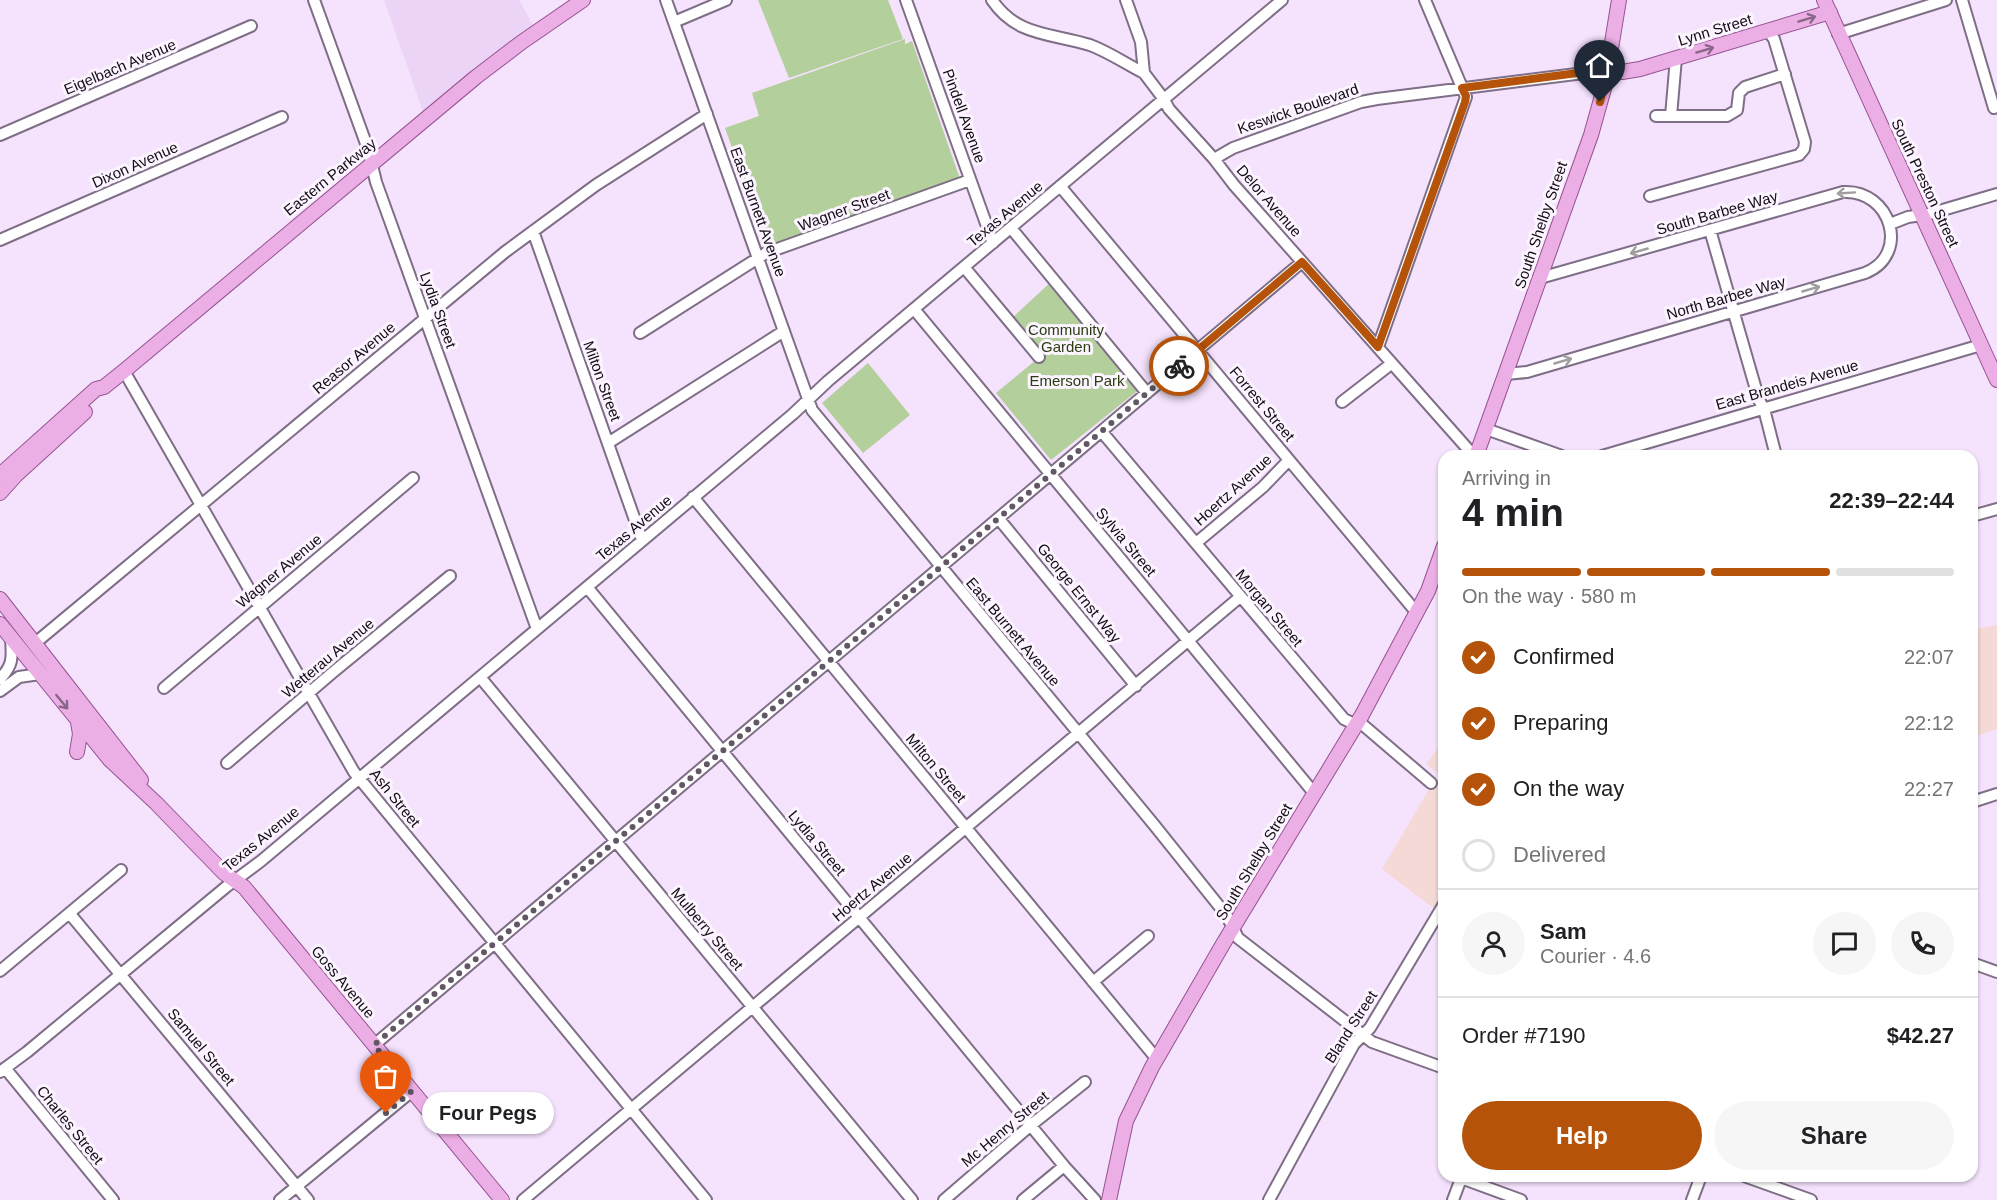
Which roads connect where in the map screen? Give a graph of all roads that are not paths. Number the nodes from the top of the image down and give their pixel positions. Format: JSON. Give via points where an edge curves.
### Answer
{"nodes":[{"id":1,"x":314,"y":0,"type":"edge"},
{"id":2,"x":583,"y":0,"type":"edge"},
{"id":3,"x":666,"y":0,"type":"edge"},
{"id":4,"x":726,"y":0,"type":"edge"},
{"id":5,"x":992,"y":0,"type":"edge"},
{"id":6,"x":1126,"y":0,"type":"edge"},
{"id":7,"x":1282,"y":0,"type":"edge"},
{"id":8,"x":1425,"y":0,"type":"edge"},
{"id":9,"x":1619,"y":0,"type":"edge"},
{"id":10,"x":1946,"y":0,"type":"edge"},
{"id":11,"x":1962,"y":0,"type":"edge"},
{"id":12,"x":909,"y":1,"type":"edge"},
{"id":13,"x":1827,"y":6,"type":"edge"},
{"id":14,"x":674,"y":22,"type":"junction"},
{"id":15,"x":251,"y":26,"type":"dead end"},
{"id":16,"x":1768,"y":31,"type":"junction"},
{"id":17,"x":1838,"y":34,"type":"junction"},
{"id":18,"x":1676,"y":58,"type":"junction"},
{"id":19,"x":1608,"y":69,"type":"junction"},
{"id":20,"x":1144,"y":73,"type":"junction"},
{"id":21,"x":1785,"y":74,"type":"junction"},
{"id":22,"x":1462,"y":88,"type":"junction"},
{"id":23,"x":1163,"y":98,"type":"junction"},
{"id":24,"x":1994,"y":108,"type":"dead end"},
{"id":25,"x":707,"y":114,"type":"junction"},
{"id":26,"x":1656,"y":116,"type":"dead end"},
{"id":27,"x":1671,"y":116,"type":"junction"},
{"id":28,"x":282,"y":117,"type":"dead end"},
{"id":29,"x":0,"y":135,"type":"edge"},
{"id":30,"x":1214,"y":159,"type":"junction"},
{"id":31,"x":371,"y":165,"type":"junction"},
{"id":32,"x":970,"y":180,"type":"junction"},
{"id":33,"x":1060,"y":186,"type":"junction"},
{"id":34,"x":1997,"y":194,"type":"edge"},
{"id":35,"x":1650,"y":196,"type":"dead end"},
{"id":36,"x":1921,"y":215,"type":"junction"},
{"id":37,"x":1890,"y":224,"type":"junction"},
{"id":38,"x":1011,"y":228,"type":"junction"},
{"id":39,"x":1710,"y":230,"type":"junction"},
{"id":40,"x":533,"y":231,"type":"junction"},
{"id":41,"x":0,"y":240,"type":"edge"},
{"id":42,"x":993,"y":243,"type":"junction"},
{"id":43,"x":758,"y":259,"type":"junction"},
{"id":44,"x":1302,"y":262,"type":"junction"},
{"id":45,"x":964,"y":267,"type":"junction"},
{"id":46,"x":1540,"y":278,"type":"junction"},
{"id":47,"x":914,"y":309,"type":"junction"},
{"id":48,"x":1734,"y":312,"type":"junction"},
{"id":49,"x":425,"y":318,"type":"junction"},
{"id":50,"x":784,"y":331,"type":"junction"},
{"id":51,"x":640,"y":333,"type":"dead end"},
{"id":52,"x":1981,"y":345,"type":"junction"},
{"id":53,"x":1378,"y":347,"type":"junction"},
{"id":54,"x":1198,"y":350,"type":"junction"},
{"id":55,"x":1039,"y":357,"type":"dead end"},
{"id":56,"x":1391,"y":364,"type":"junction"},
{"id":57,"x":124,"y":371,"type":"junction"},
{"id":58,"x":1995,"y":372,"type":"edge"},
{"id":59,"x":1506,"y":374,"type":"junction"},
{"id":60,"x":104,"y":387,"type":"junction"},
{"id":61,"x":1147,"y":393,"type":"junction"},
{"id":62,"x":809,"y":399,"type":"junction"},
{"id":63,"x":1342,"y":402,"type":"dead end"},
{"id":64,"x":1764,"y":409,"type":"junction"},
{"id":65,"x":1486,"y":429,"type":"junction"},
{"id":66,"x":1101,"y":432,"type":"junction"},
{"id":67,"x":608,"y":443,"type":"junction"},
{"id":68,"x":1470,"y":450,"type":"edge"},
{"id":69,"x":1477,"y":450,"type":"edge"},
{"id":70,"x":1545,"y":450,"type":"edge"},
{"id":71,"x":1623,"y":450,"type":"edge"},
{"id":72,"x":1774,"y":450,"type":"edge"},
{"id":73,"x":1289,"y":460,"type":"junction"},
{"id":74,"x":0,"y":475,"type":"edge"},
{"id":75,"x":1051,"y":475,"type":"junction"},
{"id":76,"x":413,"y":478,"type":"dead end"},
{"id":77,"x":0,"y":493,"type":"edge"},
{"id":78,"x":693,"y":497,"type":"junction"},
{"id":79,"x":201,"y":505,"type":"junction"},
{"id":80,"x":1997,"y":509,"type":"edge"},
{"id":81,"x":1978,"y":514,"type":"edge"},
{"id":82,"x":999,"y":519,"type":"junction"},
{"id":83,"x":642,"y":540,"type":"junction"},
{"id":84,"x":1196,"y":543,"type":"junction"},
{"id":85,"x":1438,"y":563,"type":"edge"},
{"id":86,"x":941,"y":568,"type":"junction"},
{"id":87,"x":450,"y":576,"type":"dead end"},
{"id":88,"x":586,"y":587,"type":"junction"},
{"id":89,"x":1240,"y":597,"type":"junction"},
{"id":90,"x":0,"y":599,"type":"edge"},
{"id":91,"x":260,"y":608,"type":"junction"},
{"id":92,"x":1417,"y":613,"type":"junction"},
{"id":93,"x":0,"y":624,"type":"edge"},
{"id":94,"x":537,"y":629,"type":"junction"},
{"id":95,"x":11,"y":638,"type":"junction"},
{"id":96,"x":1188,"y":641,"type":"junction"},
{"id":97,"x":34,"y":644,"type":"junction"},
{"id":98,"x":829,"y":662,"type":"junction"},
{"id":99,"x":40,"y":674,"type":"junction"},
{"id":100,"x":480,"y":677,"type":"junction"},
{"id":101,"x":0,"y":679,"type":"edge"},
{"id":102,"x":1136,"y":686,"type":"junction"},
{"id":103,"x":164,"y":688,"type":"dead end"},
{"id":104,"x":0,"y":691,"type":"edge"},
{"id":105,"x":309,"y":693,"type":"junction"},
{"id":106,"x":78,"y":722,"type":"junction"},
{"id":107,"x":1356,"y":725,"type":"junction"},
{"id":108,"x":1078,"y":734,"type":"junction"},
{"id":109,"x":76,"y":752,"type":"dead end"},
{"id":110,"x":723,"y":752,"type":"junction"},
{"id":111,"x":227,"y":763,"type":"dead end"},
{"id":112,"x":359,"y":778,"type":"junction"},
{"id":113,"x":1431,"y":783,"type":"dead end"},
{"id":114,"x":1314,"y":794,"type":"junction"},
{"id":115,"x":1997,"y":795,"type":"edge"},
{"id":116,"x":149,"y":796,"type":"junction"},
{"id":117,"x":1978,"y":800,"type":"edge"},
{"id":118,"x":966,"y":828,"type":"junction"},
{"id":119,"x":616,"y":842,"type":"junction"},
{"id":120,"x":121,"y":870,"type":"dead end"},
{"id":121,"x":235,"y":881,"type":"junction"},
{"id":122,"x":70,"y":914,"type":"junction"},
{"id":123,"x":1438,"y":914,"type":"edge"},
{"id":124,"x":860,"y":918,"type":"junction"},
{"id":125,"x":1233,"y":928,"type":"junction"},
{"id":126,"x":1148,"y":936,"type":"dead end"},
{"id":127,"x":495,"y":944,"type":"junction"},
{"id":128,"x":1978,"y":965,"type":"edge"},
{"id":129,"x":0,"y":971,"type":"edge"},
{"id":130,"x":1997,"y":972,"type":"edge"},
{"id":131,"x":122,"y":974,"type":"junction"},
{"id":132,"x":1093,"y":982,"type":"junction"},
{"id":133,"x":753,"y":1008,"type":"junction"},
{"id":134,"x":1363,"y":1036,"type":"junction"},
{"id":135,"x":374,"y":1045,"type":"junction"},
{"id":136,"x":1156,"y":1058,"type":"junction"},
{"id":137,"x":1438,"y":1066,"type":"edge"},
{"id":138,"x":2,"y":1070,"type":"edge"},
{"id":139,"x":1085,"y":1082,"type":"dead end"},
{"id":140,"x":412,"y":1091,"type":"junction"},
{"id":141,"x":632,"y":1109,"type":"junction"},
{"id":142,"x":1031,"y":1125,"type":"junction"},
{"id":143,"x":1064,"y":1166,"type":"junction"},
{"id":144,"x":1460,"y":1182,"type":"edge"},
{"id":145,"x":1475,"y":1182,"type":"edge"},
{"id":146,"x":1699,"y":1182,"type":"edge"},
{"id":147,"x":1761,"y":1182,"type":"edge"},
{"id":148,"x":297,"y":1187,"type":"junction"},
{"id":149,"x":113,"y":1200,"type":"edge"},
{"id":150,"x":280,"y":1200,"type":"edge"},
{"id":151,"x":308,"y":1200,"type":"edge"},
{"id":152,"x":502,"y":1200,"type":"edge"},
{"id":153,"x":524,"y":1200,"type":"edge"},
{"id":154,"x":705,"y":1200,"type":"edge"},
{"id":155,"x":912,"y":1200,"type":"edge"},
{"id":156,"x":944,"y":1200,"type":"edge"},
{"id":157,"x":1023,"y":1200,"type":"edge"},
{"id":158,"x":1095,"y":1200,"type":"edge"},
{"id":159,"x":1109,"y":1200,"type":"edge"},
{"id":160,"x":1269,"y":1200,"type":"edge"},
{"id":161,"x":1453,"y":1200,"type":"edge"},
{"id":162,"x":1521,"y":1200,"type":"edge"},
{"id":163,"x":1692,"y":1200,"type":"edge"},
{"id":164,"x":1811,"y":1200,"type":"edge"}],
"edges":[{"from":1,"to":31,"type":"street","name":"Lydia Street"},
{"from":2,"to":31,"type":"main road","name":"Eastern Parkway","via":[[476,77]]},
{"from":3,"to":14,"type":"street","name":"East Burnett Avenue"},
{"from":4,"to":14,"type":"street"},
{"from":5,"to":20,"type":"street","via":[[1008,18],[1026,29],[1092,46]]},
{"from":6,"to":20,"type":"street","via":[[1141,42]]},
{"from":7,"to":23,"type":"street","name":"Texas Avenue"},
{"from":8,"to":22,"type":"street"},
{"from":9,"to":19,"type":"main road","name":"South Shelby Street"},
{"from":10,"to":17,"type":"street"},
{"from":11,"to":24,"type":"street"},
{"from":12,"to":32,"type":"street","name":"Pindell Avenue"},
{"from":16,"to":13,"type":"main road","name":"Lynn Street","one_way":true},
{"from":13,"to":17,"type":"main road","name":"South Preston Street"},
{"from":14,"to":25,"type":"street","name":"East Burnett Avenue"},
{"from":15,"to":29,"type":"street","name":"Eigelbach Avenue"},
{"from":18,"to":16,"type":"main road","name":"Lynn Street","one_way":true},
{"from":16,"to":21,"type":"street"},
{"from":17,"to":36,"type":"main road","name":"South Preston Street"},
{"from":18,"to":19,"type":"main road","name":"Lynn Street","via":[[1622,72]]},
{"from":18,"to":27,"type":"street"},
{"from":19,"to":22,"type":"street","name":"Keswick Boulevard"},
{"from":19,"to":46,"type":"main road","name":"South Shelby Street","via":[[1591,135]]},
{"from":20,"to":23,"type":"street","name":"Delor Avenue"},
{"from":21,"to":27,"type":"street","via":[[1745,87],[1739,93],[1737,110],[1727,116]]},
{"from":21,"to":35,"type":"street","via":[[1805,142],[1799,155]]},
{"from":22,"to":30,"type":"street","name":"Keswick Boulevard","via":[[1361,102],[1233,148]]},
{"from":22,"to":53,"type":"street","via":[[1465,102]]},
{"from":23,"to":30,"type":"street","name":"Delor Avenue"},
{"from":23,"to":33,"type":"street","name":"Texas Avenue"},
{"from":25,"to":40,"type":"street","name":"Reasor Avenue","via":[[596,185]]},
{"from":25,"to":43,"type":"street","name":"East Burnett Avenue"},
{"from":26,"to":27,"type":"street"},
{"from":28,"to":41,"type":"street","name":"Dixon Avenue"},
{"from":30,"to":44,"type":"street","name":"Delor Avenue"},
{"from":31,"to":49,"type":"street","name":"Lydia Street"},
{"from":31,"to":57,"type":"main road","name":"Eastern Parkway"},
{"from":32,"to":42,"type":"street","name":"Pindell Avenue"},
{"from":32,"to":43,"type":"street","name":"Wagner Street"},
{"from":33,"to":38,"type":"street","name":"Texas Avenue"},
{"from":33,"to":54,"type":"street","name":"Forrest Street"},
{"from":34,"to":36,"type":"street"},
{"from":36,"to":37,"type":"street"},
{"from":36,"to":52,"type":"main road","name":"South Preston Street"},
{"from":37,"to":39,"type":"street","name":"South Barbee Way","one_way":true,"via":[[1875,201],[1850,192]]},
{"from":48,"to":37,"type":"street","name":"North Barbee Way","one_way":true,"via":[[1876,268],[1886,256],[1892,234]]},
{"from":38,"to":42,"type":"street","name":"Texas Avenue"},
{"from":38,"to":61,"type":"street"},
{"from":39,"to":46,"type":"street","name":"South Barbee Way","one_way":true},
{"from":39,"to":48,"type":"street"},
{"from":40,"to":49,"type":"street","name":"Reasor Avenue"},
{"from":40,"to":67,"type":"street","name":"Milton Street"},
{"from":42,"to":45,"type":"street","name":"Texas Avenue"},
{"from":43,"to":50,"type":"street","name":"East Burnett Avenue"},
{"from":43,"to":51,"type":"street","name":"Wagner Street"},
{"from":44,"to":53,"type":"street","name":"Delor Avenue"},
{"from":44,"to":54,"type":"street"},
{"from":45,"to":47,"type":"street","name":"Texas Avenue"},
{"from":45,"to":55,"type":"street"},
{"from":46,"to":59,"type":"main road","name":"South Shelby Street"},
{"from":47,"to":62,"type":"street","name":"Texas Avenue"},
{"from":47,"to":75,"type":"street","name":"Sylvia Street"},
{"from":59,"to":48,"type":"street","name":"North Barbee Way","one_way":true,"via":[[1527,372]]},
{"from":48,"to":64,"type":"street"},
{"from":49,"to":79,"type":"street","name":"Reasor Avenue"},
{"from":49,"to":94,"type":"street","name":"Lydia Street"},
{"from":50,"to":62,"type":"street","name":"East Burnett Avenue"},
{"from":50,"to":67,"type":"street"},
{"from":52,"to":58,"type":"main road","name":"South Preston Street"},
{"from":52,"to":64,"type":"street","name":"East Brandeis Avenue"},
{"from":53,"to":56,"type":"street","name":"Delor Avenue"},
{"from":54,"to":61,"type":"street"},
{"from":54,"to":73,"type":"street","name":"Forrest Street"},
{"from":56,"to":63,"type":"street"},
{"from":56,"to":68,"type":"street","name":"Delor Avenue"},
{"from":57,"to":60,"type":"main road","name":"Eastern Parkway"},
{"from":57,"to":79,"type":"street","name":"Ash Street"},
{"from":59,"to":65,"type":"main road","name":"South Shelby Street"},
{"from":60,"to":74,"type":"main road","name":"Eastern Parkway","via":[[96,389]]},
{"from":60,"to":77,"type":"main road","name":"Eastern Parkway","via":[[102,395]]},
{"from":61,"to":66,"type":"street"},
{"from":62,"to":78,"type":"street","name":"Texas Avenue"},
{"from":62,"to":86,"type":"street","name":"East Burnett Avenue","via":[[812,410],[828,431]]},
{"from":64,"to":71,"type":"street","name":"East Brandeis Avenue"},
{"from":64,"to":72,"type":"street"},
{"from":65,"to":69,"type":"main road","name":"South Shelby Street"},
{"from":65,"to":70,"type":"street"},
{"from":66,"to":75,"type":"street"},
{"from":66,"to":84,"type":"street","name":"Morgan Street"},
{"from":67,"to":83,"type":"street","name":"Milton Street"},
{"from":73,"to":84,"type":"street","name":"Hoertz Avenue"},
{"from":73,"to":92,"type":"street","name":"Forrest Street"},
{"from":75,"to":82,"type":"street"},
{"from":75,"to":96,"type":"street","name":"Sylvia Street"},
{"from":76,"to":91,"type":"street","name":"Wagner Avenue"},
{"from":78,"to":83,"type":"street","name":"Texas Avenue"},
{"from":78,"to":98,"type":"street","name":"Milton Street"},
{"from":79,"to":91,"type":"street","name":"Ash Street"},
{"from":79,"to":97,"type":"street","name":"Reasor Avenue"},
{"from":80,"to":81,"type":"street"},
{"from":82,"to":86,"type":"street"},
{"from":82,"to":102,"type":"street","name":"George Ernst Way"},
{"from":83,"to":88,"type":"street","name":"Texas Avenue"},
{"from":84,"to":89,"type":"street","name":"Morgan Street"},
{"from":85,"to":92,"type":"main road","name":"South Shelby Street"},
{"from":86,"to":98,"type":"street"},
{"from":86,"to":108,"type":"street","name":"East Burnett Avenue"},
{"from":87,"to":105,"type":"street","name":"Wetterau Avenue"},
{"from":88,"to":94,"type":"street","name":"Texas Avenue"},
{"from":88,"to":110,"type":"street","name":"Lydia Street"},
{"from":89,"to":96,"type":"street","name":"Hoertz Avenue"},
{"from":89,"to":107,"type":"street","name":"Morgan Street","via":[[1344,719]]},
{"from":90,"to":97,"type":"main road","name":"Goss Avenue"},
{"from":91,"to":103,"type":"street","name":"Wagner Avenue"},
{"from":91,"to":105,"type":"street","name":"Ash Street"},
{"from":92,"to":107,"type":"main road","name":"South Shelby Street"},
{"from":93,"to":95,"type":"main road","name":"Goss Avenue"},
{"from":94,"to":100,"type":"street","name":"Texas Avenue"},
{"from":95,"to":99,"type":"main road","name":"Goss Avenue"},
{"from":95,"to":101,"type":"street","via":[[12,661]]},
{"from":96,"to":102,"type":"street","name":"Hoertz Avenue"},
{"from":96,"to":114,"type":"street","name":"Sylvia Street"},
{"from":97,"to":116,"type":"main road","name":"Goss Avenue","via":[[143,783]]},
{"from":98,"to":110,"type":"street"},
{"from":98,"to":118,"type":"street","name":"Milton Street"},
{"from":99,"to":104,"type":"street","via":[[19,677]]},
{"from":99,"to":106,"type":"main road","name":"Goss Avenue","one_way":true},
{"from":100,"to":112,"type":"street","name":"Texas Avenue"},
{"from":100,"to":119,"type":"street","name":"Mulberry Street"},
{"from":102,"to":108,"type":"street","name":"Hoertz Avenue"},
{"from":105,"to":111,"type":"street","name":"Wetterau Avenue"},
{"from":105,"to":112,"type":"street","name":"Ash Street"},
{"from":106,"to":109,"type":"main road"},
{"from":106,"to":116,"type":"main road","name":"Goss Avenue","via":[[110,760]]},
{"from":107,"to":113,"type":"street","name":"Morgan Street","via":[[1363,725],[1377,735]]},
{"from":107,"to":114,"type":"main road","name":"South Shelby Street"},
{"from":108,"to":118,"type":"street","name":"Hoertz Avenue"},
{"from":108,"to":125,"type":"street","name":"East Burnett Avenue","via":[[1221,908]]},
{"from":110,"to":119,"type":"street"},
{"from":110,"to":124,"type":"street","name":"Lydia Street"},
{"from":112,"to":121,"type":"street","name":"Texas Avenue"},
{"from":112,"to":127,"type":"street","name":"Ash Street"},
{"from":114,"to":125,"type":"main road","name":"South Shelby Street"},
{"from":115,"to":117,"type":"street"},
{"from":116,"to":121,"type":"main road","name":"Goss Avenue"},
{"from":118,"to":124,"type":"street","name":"Hoertz Avenue"},
{"from":118,"to":132,"type":"street","name":"Milton Street"},
{"from":119,"to":127,"type":"street"},
{"from":119,"to":133,"type":"street","name":"Mulberry Street"},
{"from":120,"to":122,"type":"street"},
{"from":121,"to":131,"type":"street","name":"Texas Avenue"},
{"from":121,"to":135,"type":"main road","name":"Goss Avenue"},
{"from":122,"to":129,"type":"street"},
{"from":122,"to":131,"type":"street","name":"Samuel Street"},
{"from":123,"to":134,"type":"street","name":"Bland Street"},
{"from":124,"to":133,"type":"street","name":"Hoertz Avenue"},
{"from":124,"to":142,"type":"street","name":"Lydia Street"},
{"from":125,"to":134,"type":"street","name":"East Burnett Avenue","via":[[1238,938]]},
{"from":125,"to":136,"type":"main road","name":"South Shelby Street"},
{"from":126,"to":132,"type":"street"},
{"from":127,"to":135,"type":"street"},
{"from":127,"to":141,"type":"street","name":"Ash Street"},
{"from":128,"to":130,"type":"street"},
{"from":131,"to":138,"type":"street","name":"Texas Avenue"},
{"from":131,"to":148,"type":"street","name":"Samuel Street"},
{"from":132,"to":136,"type":"street","name":"Milton Street"},
{"from":133,"to":141,"type":"street","name":"Hoertz Avenue"},
{"from":133,"to":155,"type":"street","name":"Mulberry Street"},
{"from":134,"to":137,"type":"street","name":"East Burnett Avenue"},
{"from":134,"to":160,"type":"street","name":"Bland Street","via":[[1354,1044]]},
{"from":135,"to":140,"type":"main road","name":"Goss Avenue"},
{"from":136,"to":159,"type":"main road","name":"South Shelby Street","via":[[1126,1121]]},
{"from":138,"to":149,"type":"street","name":"Charles Street"},
{"from":139,"to":142,"type":"street","name":"Mc Henry Street"},
{"from":140,"to":148,"type":"street"},
{"from":140,"to":152,"type":"main road","name":"Goss Avenue"},
{"from":141,"to":153,"type":"street","name":"Hoertz Avenue"},
{"from":141,"to":154,"type":"street","name":"Ash Street"},
{"from":142,"to":143,"type":"street","name":"Lydia Street"},
{"from":142,"to":156,"type":"street","name":"Mc Henry Street"},
{"from":143,"to":157,"type":"street"},
{"from":143,"to":158,"type":"street","name":"Lydia Street"},
{"from":144,"to":161,"type":"street"},
{"from":145,"to":162,"type":"street"},
{"from":146,"to":163,"type":"street"},
{"from":147,"to":164,"type":"street"},
{"from":148,"to":150,"type":"street"},
{"from":148,"to":151,"type":"street","name":"Samuel Street"}]}
